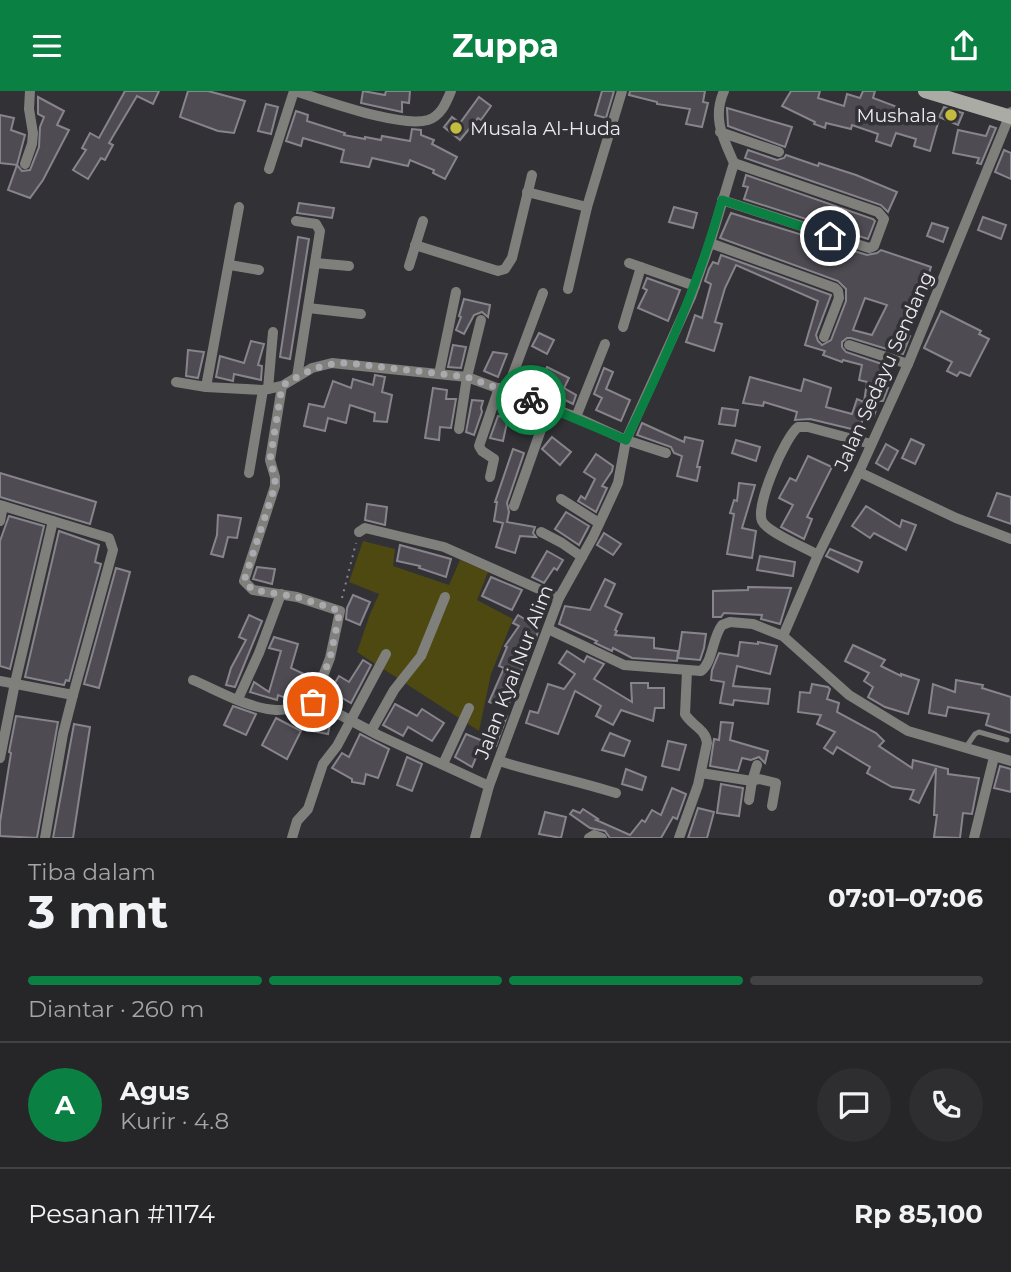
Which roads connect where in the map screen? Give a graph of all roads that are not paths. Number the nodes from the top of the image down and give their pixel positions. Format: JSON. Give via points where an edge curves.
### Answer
{"nodes":[{"id":1,"x":30,"y":91,"type":"edge"},
{"id":2,"x":294,"y":91,"type":"edge"},
{"id":3,"x":451,"y":91,"type":"edge"},
{"id":4,"x":622,"y":91,"type":"edge"},
{"id":5,"x":724,"y":91,"type":"edge"},
{"id":6,"x":925,"y":91,"type":"edge"},
{"id":7,"x":1011,"y":115,"type":"edge"},
{"id":8,"x":720,"y":132,"type":"junction"},
{"id":9,"x":779,"y":152,"type":"dead end"},
{"id":10,"x":734,"y":163,"type":"junction"},
{"id":11,"x":25,"y":164,"type":"dead end"},
{"id":12,"x":269,"y":169,"type":"dead end"},
{"id":13,"x":532,"y":175,"type":"dead end"},
{"id":14,"x":527,"y":193,"type":"junction"},
{"id":15,"x":722,"y":200,"type":"junction"},
{"id":16,"x":239,"y":207,"type":"dead end"},
{"id":17,"x":587,"y":207,"type":"junction"},
{"id":18,"x":296,"y":221,"type":"dead end"},
{"id":19,"x":423,"y":221,"type":"dead end"},
{"id":20,"x":710,"y":243,"type":"junction"},
{"id":21,"x":415,"y":245,"type":"junction"},
{"id":22,"x":315,"y":263,"type":"junction"},
{"id":23,"x":629,"y":263,"type":"dead end"},
{"id":24,"x":230,"y":265,"type":"junction"},
{"id":25,"x":409,"y":265,"type":"dead end"},
{"id":26,"x":349,"y":266,"type":"dead end"},
{"id":27,"x":641,"y":267,"type":"junction"},
{"id":28,"x":259,"y":269,"type":"dead end"},
{"id":29,"x":695,"y":286,"type":"junction"},
{"id":30,"x":568,"y":289,"type":"dead end"},
{"id":31,"x":456,"y":292,"type":"dead end"},
{"id":32,"x":543,"y":293,"type":"dead end"},
{"id":33,"x":308,"y":308,"type":"junction"},
{"id":34,"x":361,"y":314,"type":"dead end"},
{"id":35,"x":481,"y":320,"type":"dead end"},
{"id":36,"x":623,"y":327,"type":"dead end"},
{"id":37,"x":273,"y":333,"type":"dead end"},
{"id":38,"x":824,"y":337,"type":"dead end"},
{"id":39,"x":605,"y":344,"type":"dead end"},
{"id":40,"x":849,"y":345,"type":"dead end"},
{"id":41,"x":908,"y":364,"type":"junction"},
{"id":42,"x":439,"y":374,"type":"junction"},
{"id":43,"x":297,"y":377,"type":"junction"},
{"id":44,"x":467,"y":377,"type":"junction"},
{"id":45,"x":176,"y":382,"type":"dead end"},
{"id":46,"x":282,"y":386,"type":"junction"},
{"id":47,"x":206,"y":387,"type":"junction"},
{"id":48,"x":503,"y":389,"type":"junction"},
{"id":49,"x":265,"y":390,"type":"junction"},
{"id":50,"x":549,"y":407,"type":"junction"},
{"id":51,"x":576,"y":417,"type":"junction"},
{"id":52,"x":459,"y":429,"type":"dead end"},
{"id":53,"x":626,"y":440,"type":"junction"},
{"id":54,"x":871,"y":444,"type":"junction"},
{"id":55,"x":666,"y":453,"type":"dead end"},
{"id":56,"x":249,"y":473,"type":"dead end"},
{"id":57,"x":859,"y":473,"type":"junction"},
{"id":58,"x":490,"y":478,"type":"dead end"},
{"id":59,"x":561,"y":499,"type":"dead end"},
{"id":60,"x":2,"y":506,"type":"edge"},
{"id":61,"x":514,"y":506,"type":"dead end"},
{"id":62,"x":0,"y":521,"type":"edge"},
{"id":63,"x":53,"y":521,"type":"junction"},
{"id":64,"x":599,"y":523,"type":"junction"},
{"id":65,"x":359,"y":532,"type":"road end"},
{"id":66,"x":541,"y":532,"type":"dead end"},
{"id":67,"x":1011,"y":539,"type":"edge"},
{"id":68,"x":818,"y":555,"type":"junction"},
{"id":69,"x":582,"y":557,"type":"junction"},
{"id":70,"x":281,"y":594,"type":"junction"},
{"id":71,"x":445,"y":597,"type":"dead end"},
{"id":72,"x":559,"y":598,"type":"junction"},
{"id":73,"x":548,"y":629,"type":"junction"},
{"id":74,"x":783,"y":636,"type":"junction"},
{"id":75,"x":386,"y":654,"type":"dead end"},
{"id":76,"x":687,"y":671,"type":"junction"},
{"id":77,"x":193,"y":680,"type":"dead end"},
{"id":78,"x":0,"y":681,"type":"edge"},
{"id":79,"x":15,"y":683,"type":"junction"},
{"id":80,"x":73,"y":695,"type":"junction"},
{"id":81,"x":238,"y":699,"type":"junction"},
{"id":82,"x":313,"y":702,"type":"junction"},
{"id":83,"x":468,"y":708,"type":"dead end"},
{"id":84,"x":351,"y":720,"type":"junction"},
{"id":85,"x":371,"y":731,"type":"junction"},
{"id":86,"x":1007,"y":740,"type":"dead end"},
{"id":87,"x":965,"y":748,"type":"junction"},
{"id":88,"x":994,"y":757,"type":"junction"},
{"id":89,"x":0,"y":758,"type":"edge"},
{"id":90,"x":499,"y":761,"type":"junction"},
{"id":91,"x":1011,"y":761,"type":"edge"},
{"id":92,"x":443,"y":764,"type":"junction"},
{"id":93,"x":757,"y":765,"type":"dead end"},
{"id":94,"x":701,"y":773,"type":"junction"},
{"id":95,"x":752,"y":781,"type":"junction"},
{"id":96,"x":489,"y":786,"type":"junction"},
{"id":97,"x":617,"y":793,"type":"dead end"},
{"id":98,"x":749,"y":800,"type":"dead end"},
{"id":99,"x":772,"y":806,"type":"dead end"},
{"id":100,"x":45,"y":838,"type":"edge"},
{"id":101,"x":292,"y":838,"type":"edge"},
{"id":102,"x":475,"y":838,"type":"edge"},
{"id":103,"x":589,"y":838,"type":"edge"},
{"id":104,"x":602,"y":838,"type":"edge"},
{"id":105,"x":678,"y":838,"type":"edge"},
{"id":106,"x":974,"y":838,"type":"edge"}],
"edges":[{"from":1,"to":11,"type":"street","via":[[33,144]]},
{"from":2,"to":3,"type":"street","via":[[409,123],[430,119],[444,109]]},
{"from":2,"to":12,"type":"street"},
{"from":4,"to":17,"type":"street"},
{"from":5,"to":8,"type":"street","via":[[718,109]]},
{"from":6,"to":7,"type":"street"},
{"from":7,"to":41,"type":"street","name":"Jalan Sedayu Sendang"},
{"from":8,"to":9,"type":"street"},
{"from":8,"to":10,"type":"street"},
{"from":10,"to":15,"type":"street","name":"Jalan Kyai Nur Alim"},
{"from":10,"to":15,"type":"street","via":[[878,212],[884,219],[876,244],[866,247]]},
{"from":13,"to":14,"type":"street"},
{"from":14,"to":17,"type":"street"},
{"from":14,"to":21,"type":"street","via":[[512,258],[505,269],[498,271]]},
{"from":15,"to":20,"type":"street","name":"Jalan Kyai Nur Alim"},
{"from":16,"to":24,"type":"street"},
{"from":17,"to":30,"type":"street"},
{"from":18,"to":22,"type":"street","via":[[319,227]]},
{"from":19,"to":21,"type":"street"},
{"from":20,"to":29,"type":"street","name":"Jalan Kyai Nur Alim"},
{"from":20,"to":38,"type":"street","via":[[835,288],[839,298]]},
{"from":21,"to":25,"type":"street"},
{"from":22,"to":26,"type":"street"},
{"from":22,"to":33,"type":"street"},
{"from":23,"to":27,"type":"street"},
{"from":24,"to":28,"type":"street"},
{"from":24,"to":47,"type":"street"},
{"from":27,"to":29,"type":"street"},
{"from":27,"to":36,"type":"street"},
{"from":29,"to":53,"type":"street","name":"Jalan Kyai Nur Alim"},
{"from":31,"to":42,"type":"street"},
{"from":32,"to":48,"type":"street"},
{"from":33,"to":34,"type":"street"},
{"from":33,"to":43,"type":"street"},
{"from":35,"to":44,"type":"street"},
{"from":37,"to":49,"type":"street"},
{"from":39,"to":51,"type":"street"},
{"from":40,"to":41,"type":"street"},
{"from":41,"to":54,"type":"street","name":"Jalan Sedayu Sendang"},
{"from":42,"to":43,"type":"street","via":[[332,363]]},
{"from":42,"to":44,"type":"street"},
{"from":43,"to":46,"type":"street"},
{"from":44,"to":48,"type":"street"},
{"from":44,"to":52,"type":"street"},
{"from":45,"to":47,"type":"street"},
{"from":46,"to":49,"type":"street"},
{"from":46,"to":70,"type":"street","via":[[270,460],[275,486],[244,581],[253,590]]},
{"from":47,"to":49,"type":"street"},
{"from":48,"to":50,"type":"street"},
{"from":48,"to":58,"type":"street","via":[[480,446],[494,459]]},
{"from":49,"to":56,"type":"street"},
{"from":50,"to":51,"type":"street"},
{"from":50,"to":61,"type":"street"},
{"from":51,"to":53,"type":"street"},
{"from":53,"to":55,"type":"street"},
{"from":53,"to":64,"type":"street","name":"Jalan Kyai Nur Alim","via":[[621,472]]},
{"from":54,"to":57,"type":"street","name":"Jalan Sedayu Sendang"},
{"from":54,"to":68,"type":"street","via":[[808,427],[798,427],[790,436],[762,500],[761,516],[767,527]]},
{"from":57,"to":67,"type":"street"},
{"from":57,"to":68,"type":"street","name":"Jalan Sedayu Sendang"},
{"from":59,"to":64,"type":"street"},
{"from":60,"to":62,"type":"street"},
{"from":60,"to":63,"type":"street"},
{"from":63,"to":79,"type":"street"},
{"from":63,"to":80,"type":"street","via":[[109,538],[113,549]]},
{"from":64,"to":69,"type":"street","name":"Jalan Kyai Nur Alim"},
{"from":65,"to":72,"type":"street","via":[[365,528],[444,547]]},
{"from":66,"to":69,"type":"street"},
{"from":68,"to":74,"type":"street","name":"Jalan Sedayu Sendang"},
{"from":69,"to":72,"type":"street","name":"Jalan Kyai Nur Alim"},
{"from":70,"to":81,"type":"street"},
{"from":70,"to":82,"type":"street","via":[[340,611],[330,658]]},
{"from":71,"to":85,"type":"street","via":[[421,656],[394,690]]},
{"from":72,"to":73,"type":"street","name":"Jalan Kyai Nur Alim"},
{"from":73,"to":76,"type":"street","via":[[624,665]]},
{"from":73,"to":90,"type":"street","name":"Jalan Kyai Nur Alim"},
{"from":74,"to":76,"type":"street","via":[[753,624],[730,622],[718,631],[704,670]]},
{"from":74,"to":87,"type":"street","via":[[849,695],[908,731]]},
{"from":75,"to":84,"type":"street"},
{"from":76,"to":94,"type":"street","via":[[685,714],[706,738]]},
{"from":77,"to":81,"type":"street"},
{"from":78,"to":79,"type":"street"},
{"from":79,"to":80,"type":"street"},
{"from":79,"to":89,"type":"street"},
{"from":80,"to":100,"type":"street"},
{"from":81,"to":82,"type":"street","via":[[278,710]]},
{"from":82,"to":84,"type":"street"},
{"from":83,"to":92,"type":"street"},
{"from":84,"to":85,"type":"street"},
{"from":84,"to":101,"type":"street","via":[[323,764],[308,809],[297,821]]},
{"from":85,"to":92,"type":"street"},
{"from":86,"to":87,"type":"lane","via":[[979,732]]},
{"from":87,"to":88,"type":"street"},
{"from":88,"to":91,"type":"street"},
{"from":88,"to":106,"type":"street"},
{"from":90,"to":96,"type":"street","name":"Jalan Kyai Nur Alim"},
{"from":90,"to":97,"type":"street"},
{"from":92,"to":96,"type":"street"},
{"from":93,"to":95,"type":"street"},
{"from":94,"to":95,"type":"street"},
{"from":94,"to":105,"type":"street"},
{"from":95,"to":98,"type":"street"},
{"from":95,"to":99,"type":"street","via":[[775,782]]},
{"from":96,"to":102,"type":"street","name":"Jalan Kyai Nur Alim"},
{"from":103,"to":104,"type":"street"}]}
